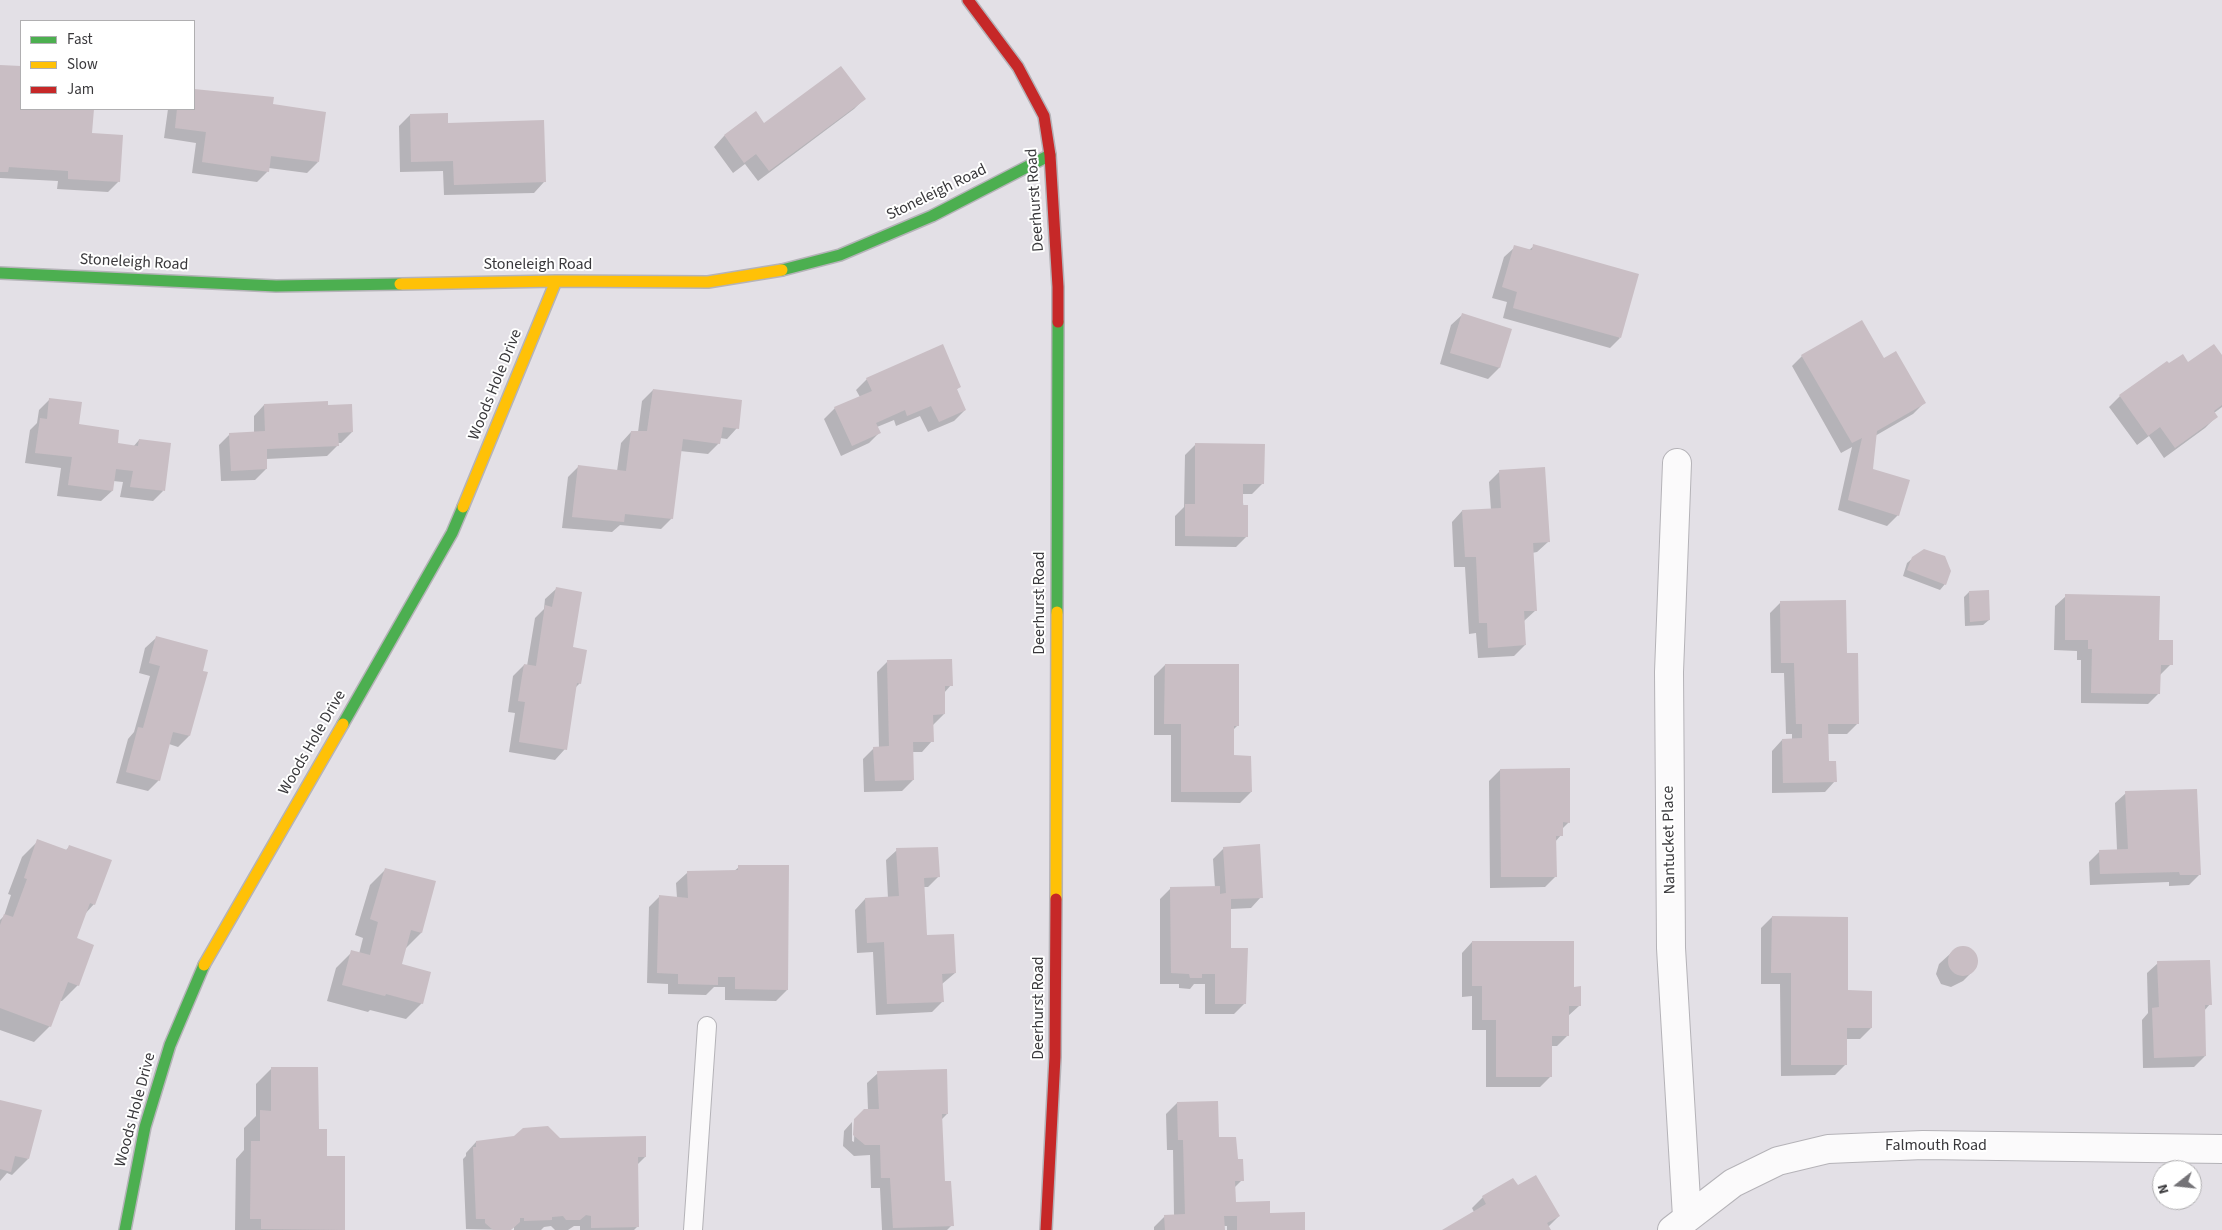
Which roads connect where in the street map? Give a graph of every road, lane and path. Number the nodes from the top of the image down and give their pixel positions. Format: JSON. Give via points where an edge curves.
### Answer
{"nodes":[{"id":1,"x":968,"y":0,"type":"edge"},
{"id":2,"x":1050,"y":155,"type":"junction"},
{"id":3,"x":0,"y":273,"type":"edge"},
{"id":4,"x":556,"y":281,"type":"junction"},
{"id":5,"x":1677,"y":463,"type":"dead end"},
{"id":6,"x":707,"y":1026,"type":"dead end"},
{"id":7,"x":2222,"y":1149,"type":"edge"},
{"id":8,"x":1680,"y":1223,"type":"edge"},
{"id":9,"x":125,"y":1230,"type":"edge"},
{"id":10,"x":693,"y":1230,"type":"edge"},
{"id":11,"x":1046,"y":1230,"type":"edge"}],
"edges":[{"from":1,"to":2,"type":"street","name":"Deerhurst Road","via":[[1018,67],[1031,91],[1044,116]]},
{"from":2,"to":4,"type":"street","name":"Stoneleigh Road","via":[[932,216],[848,252],[768,274],[708,282]]},
{"from":2,"to":11,"type":"street","name":"Deerhurst Road","via":[[1058,287],[1055,1056]]},
{"from":3,"to":4,"type":"street","name":"Stoneleigh Road","via":[[276,286]]},
{"from":4,"to":9,"type":"street","name":"Woods Hole Drive","via":[[452,533],[198,975],[170,1045],[145,1127]]},
{"from":5,"to":8,"type":"street","name":"Nantucket Place","via":[[1669,672],[1672,948]]},
{"from":6,"to":10,"type":"lane"},
{"from":7,"to":8,"type":"street","name":"Falmouth Road","via":[[1922,1145],[1828,1148],[1770,1164],[1733,1183]]}]}
